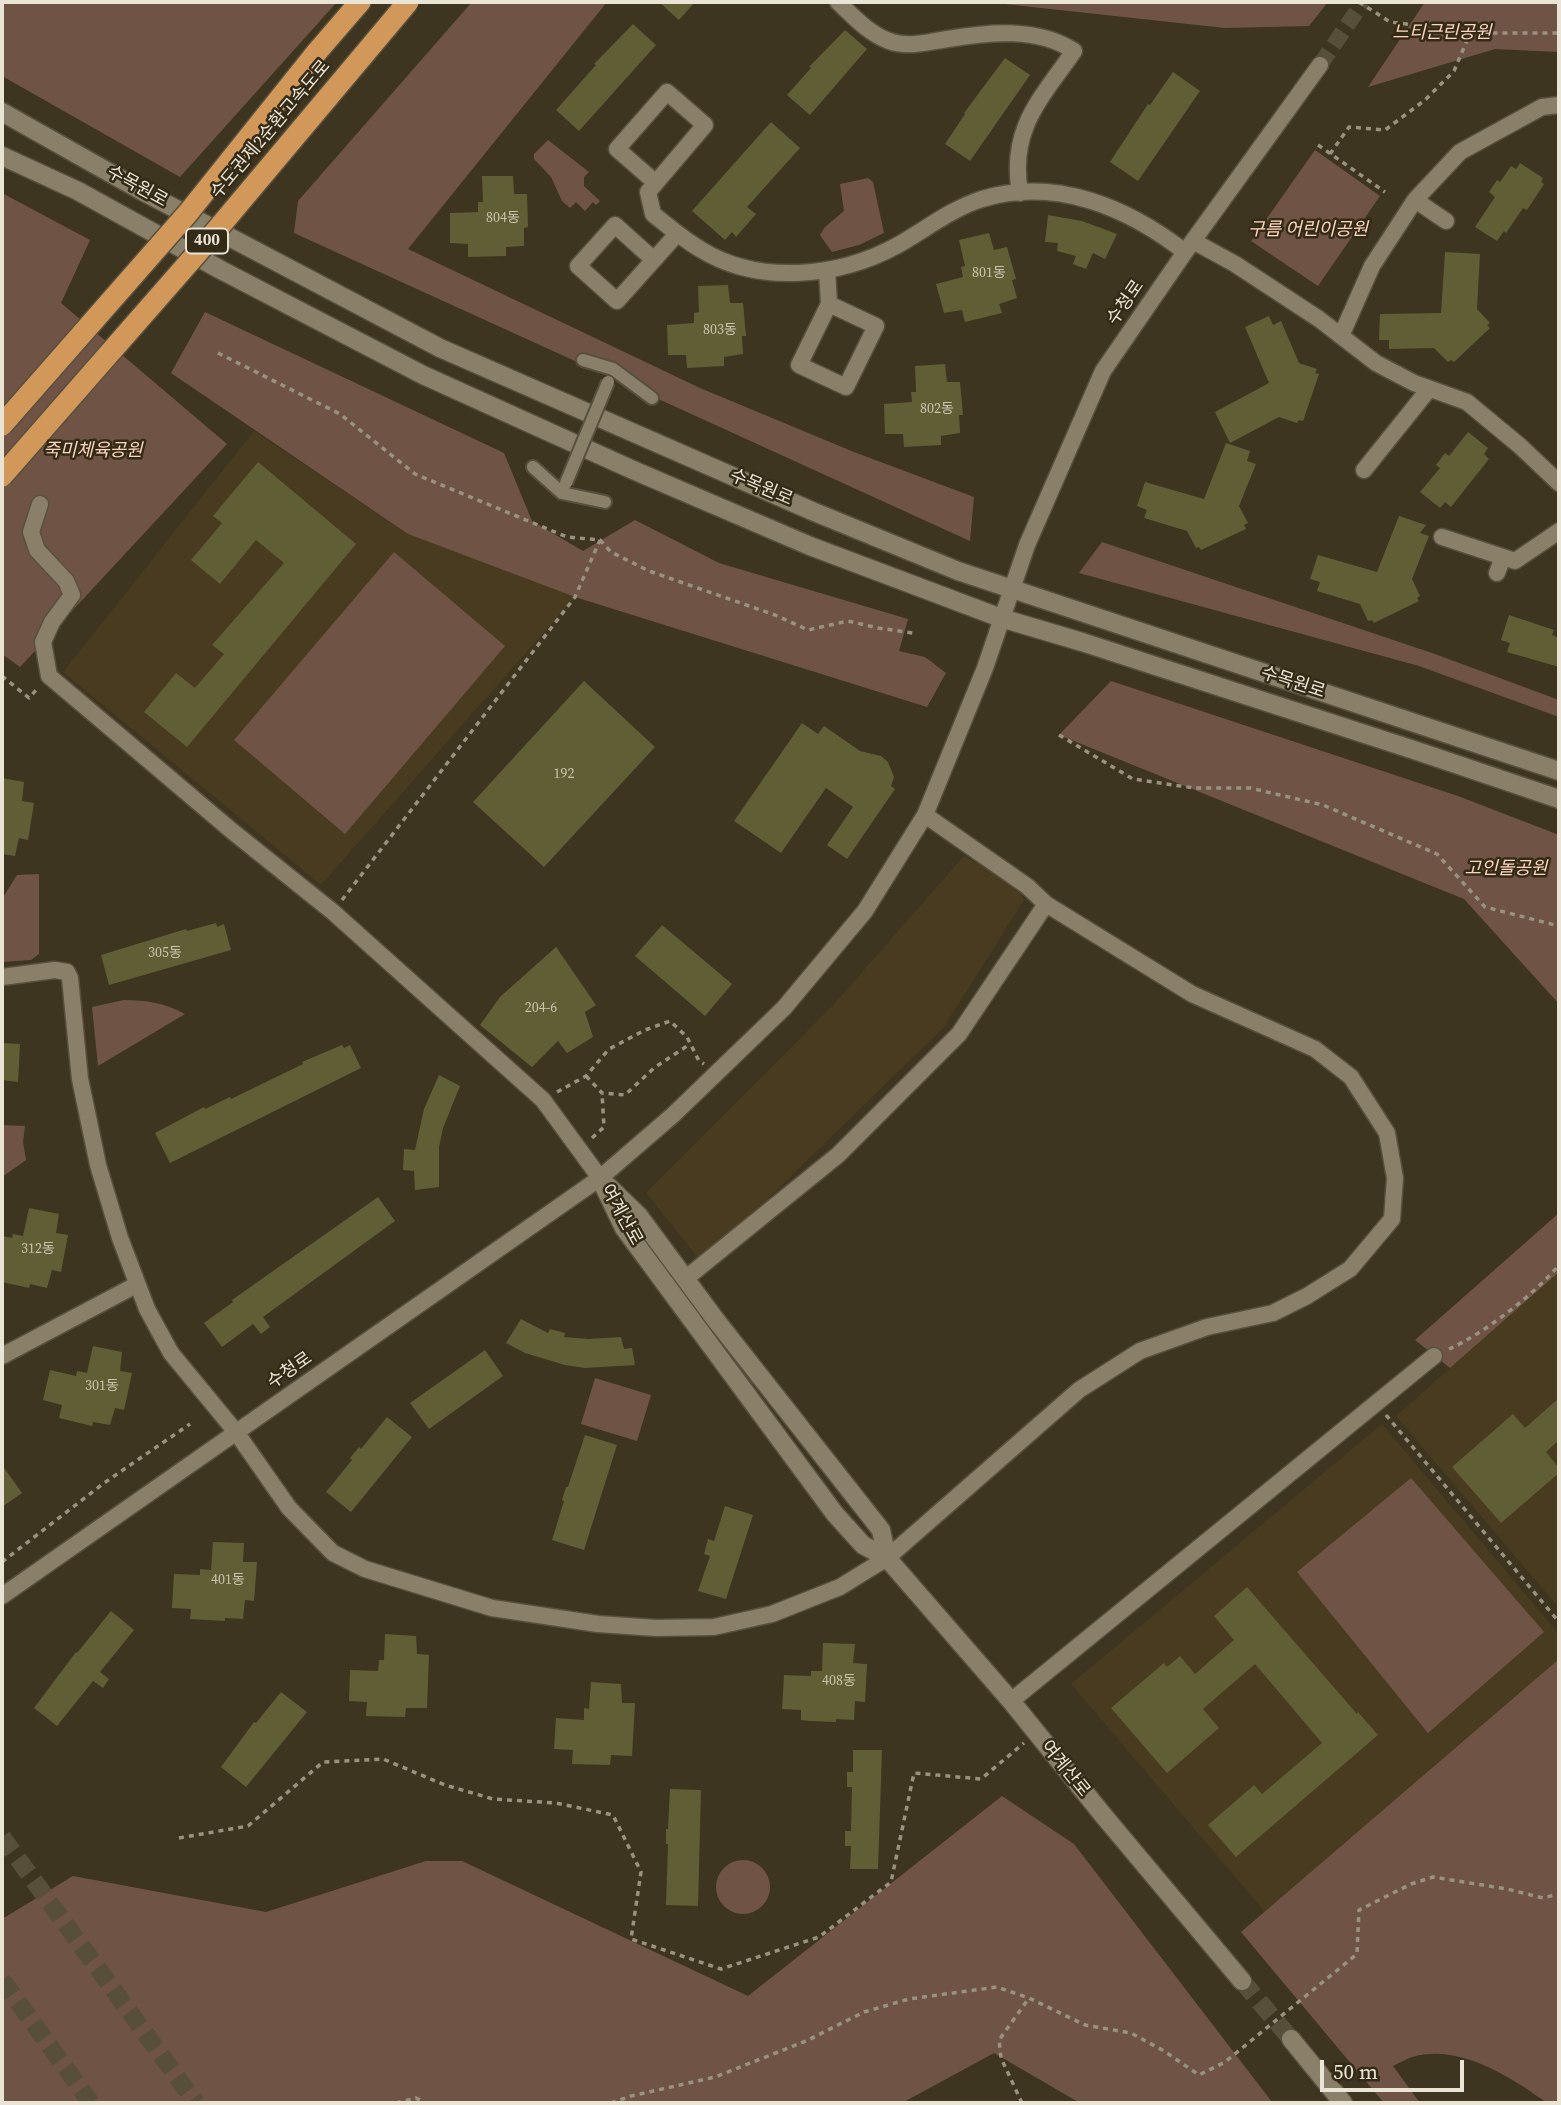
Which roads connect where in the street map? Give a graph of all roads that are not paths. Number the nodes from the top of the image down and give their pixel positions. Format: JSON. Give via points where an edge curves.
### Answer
{"nodes":[{"id":1,"x":360,"y":2,"type":"edge"},
{"id":2,"x":408,"y":2,"type":"edge"},
{"id":3,"x":838,"y":2,"type":"edge"},
{"id":4,"x":1320,"y":65,"type":"tunnel mouth"},
{"id":5,"x":1559,"y":105,"type":"edge"},
{"id":6,"x":2,"y":112,"type":"edge"},
{"id":7,"x":2,"y":156,"type":"edge"},
{"id":8,"x":656,"y":183,"type":"junction"},
{"id":9,"x":1020,"y":193,"type":"junction"},
{"id":10,"x":1415,"y":201,"type":"junction"},
{"id":11,"x":1446,"y":221,"type":"dead end"},
{"id":12,"x":677,"y":234,"type":"junction"},
{"id":13,"x":1189,"y":246,"type":"junction"},
{"id":14,"x":654,"y":260,"type":"junction"},
{"id":15,"x":827,"y":270,"type":"junction"},
{"id":16,"x":829,"y":304,"type":"junction"},
{"id":17,"x":1341,"y":336,"type":"junction"},
{"id":18,"x":583,"y":360,"type":"dead end"},
{"id":19,"x":613,"y":369,"type":"junction"},
{"id":20,"x":1429,"y":388,"type":"junction"},
{"id":21,"x":652,"y":398,"type":"dead end"},
{"id":22,"x":2,"y":425,"type":"edge"},
{"id":23,"x":533,"y":467,"type":"dead end"},
{"id":24,"x":1364,"y":470,"type":"dead end"},
{"id":25,"x":2,"y":476,"type":"edge"},
{"id":26,"x":1559,"y":483,"type":"edge"},
{"id":27,"x":564,"y":488,"type":"junction"},
{"id":28,"x":605,"y":502,"type":"dead end"},
{"id":29,"x":40,"y":504,"type":"dead end"},
{"id":30,"x":1559,"y":531,"type":"edge"},
{"id":31,"x":1442,"y":537,"type":"dead end"},
{"id":32,"x":1503,"y":557,"type":"junction"},
{"id":33,"x":1497,"y":573,"type":"dead end"},
{"id":34,"x":1012,"y":589,"type":"junction"},
{"id":35,"x":1001,"y":618,"type":"junction"},
{"id":36,"x":1559,"y":771,"type":"edge"},
{"id":37,"x":1559,"y":799,"type":"edge"},
{"id":38,"x":925,"y":815,"type":"junction"},
{"id":39,"x":1046,"y":904,"type":"junction"},
{"id":40,"x":2,"y":977,"type":"edge"},
{"id":41,"x":600,"y":1178,"type":"junction"},
{"id":42,"x":685,"y":1279,"type":"junction"},
{"id":43,"x":136,"y":1285,"type":"junction"},
{"id":44,"x":2,"y":1356,"type":"edge"},
{"id":45,"x":1434,"y":1356,"type":"road end"},
{"id":46,"x":236,"y":1432,"type":"junction"},
{"id":47,"x":887,"y":1559,"type":"junction"},
{"id":48,"x":2,"y":1596,"type":"edge"},
{"id":49,"x":1011,"y":1701,"type":"junction"},
{"id":50,"x":1242,"y":1981,"type":"tunnel mouth"},
{"id":51,"x":1291,"y":2039,"type":"tunnel mouth"},
{"id":52,"x":1343,"y":2103,"type":"edge"}],
"edges":[{"from":1,"to":22,"type":"highway","name":"수도권제2순환고속도로","number":"400","bridge":true,"via":[[188,213]]},
{"from":2,"to":25,"type":"highway","name":"수도권제2순환고속도로","number":"400","bridge":true},
{"from":3,"to":9,"type":"street","via":[[872,33],[904,44],[976,34],[1021,34],[1045,38],[1074,51],[1023,129],[1016,163]]},
{"from":4,"to":13,"type":"street","name":"수청로"},
{"from":5,"to":10,"type":"street","via":[[1542,107],[1460,152]]},
{"from":6,"to":34,"type":"street","name":"수목원로","via":[[440,348],[812,511]]},
{"from":7,"to":35,"type":"street","name":"수목원로","via":[[78,191],[423,375],[785,535]]},
{"from":8,"to":8,"type":"street","via":[[705,125],[667,92],[617,149]]},
{"from":8,"to":12,"type":"street","via":[[648,192],[649,205]]},
{"from":9,"to":13,"type":"street","via":[[1057,193],[1105,204]]},
{"from":9,"to":15,"type":"street","via":[[982,199],[952,211],[876,256]]},
{"from":10,"to":11,"type":"street"},
{"from":10,"to":17,"type":"street","via":[[1372,265]]},
{"from":12,"to":14,"type":"street"},
{"from":12,"to":15,"type":"street","via":[[701,250],[753,269]]},
{"from":13,"to":17,"type":"street","via":[[1235,264]]},
{"from":13,"to":34,"type":"street","name":"수청로","via":[[1103,371]]},
{"from":14,"to":14,"type":"street","via":[[617,301],[578,266],[615,225]]},
{"from":15,"to":16,"type":"street"},
{"from":16,"to":16,"type":"street","via":[[876,326],[846,387],[799,365]]},
{"from":17,"to":20,"type":"street","via":[[1376,363]]},
{"from":18,"to":19,"type":"street"},
{"from":19,"to":21,"type":"street"},
{"from":19,"to":27,"type":"street","bridge":true},
{"from":20,"to":24,"type":"street"},
{"from":20,"to":26,"type":"street","via":[[1466,402]]},
{"from":23,"to":27,"type":"street"},
{"from":27,"to":28,"type":"street"},
{"from":29,"to":41,"type":"street","via":[[31,533],[37,550],[72,595],[43,642],[49,676],[332,912],[543,1100]]},
{"from":30,"to":32,"type":"street","via":[[1515,561]]},
{"from":31,"to":32,"type":"street"},
{"from":32,"to":33,"type":"street"},
{"from":34,"to":35,"type":"street","name":"수청로"},
{"from":34,"to":36,"type":"street","name":"수목원로"},
{"from":35,"to":37,"type":"street","name":"수목원로"},
{"from":35,"to":38,"type":"street","name":"수청로"},
{"from":38,"to":39,"type":"street"},
{"from":38,"to":41,"type":"street","name":"수청로","via":[[865,911],[784,1008]]},
{"from":39,"to":42,"type":"street","via":[[959,1034],[838,1155]]},
{"from":39,"to":47,"type":"street","via":[[1192,994],[1315,1049],[1351,1077],[1387,1133],[1395,1178],[1392,1219],[1350,1269],[1307,1296],[1273,1314],[1207,1327],[1140,1351],[1079,1390]]},
{"from":40,"to":43,"type":"street","via":[[67,972],[80,1079],[98,1165]]},
{"from":41,"to":42,"type":"street","name":"여계산로","via":[[639,1216]]},
{"from":41,"to":46,"type":"street","name":"수청로"},
{"from":41,"to":47,"type":"street","name":"여계산로","via":[[624,1228],[782,1444],[863,1545]]},
{"from":42,"to":47,"type":"street","name":"여계산로","via":[[881,1530]]},
{"from":43,"to":44,"type":"street"},
{"from":43,"to":46,"type":"street","via":[[171,1353]]},
{"from":45,"to":49,"type":"street"},
{"from":46,"to":47,"type":"street","via":[[289,1508],[333,1553],[365,1569],[492,1608],[598,1624],[714,1627],[783,1609],[840,1587]]},
{"from":46,"to":48,"type":"street","name":"수청로"},
{"from":47,"to":49,"type":"street","name":"여계산로"},
{"from":49,"to":50,"type":"street","name":"여계산로"},
{"from":51,"to":52,"type":"street"}]}
